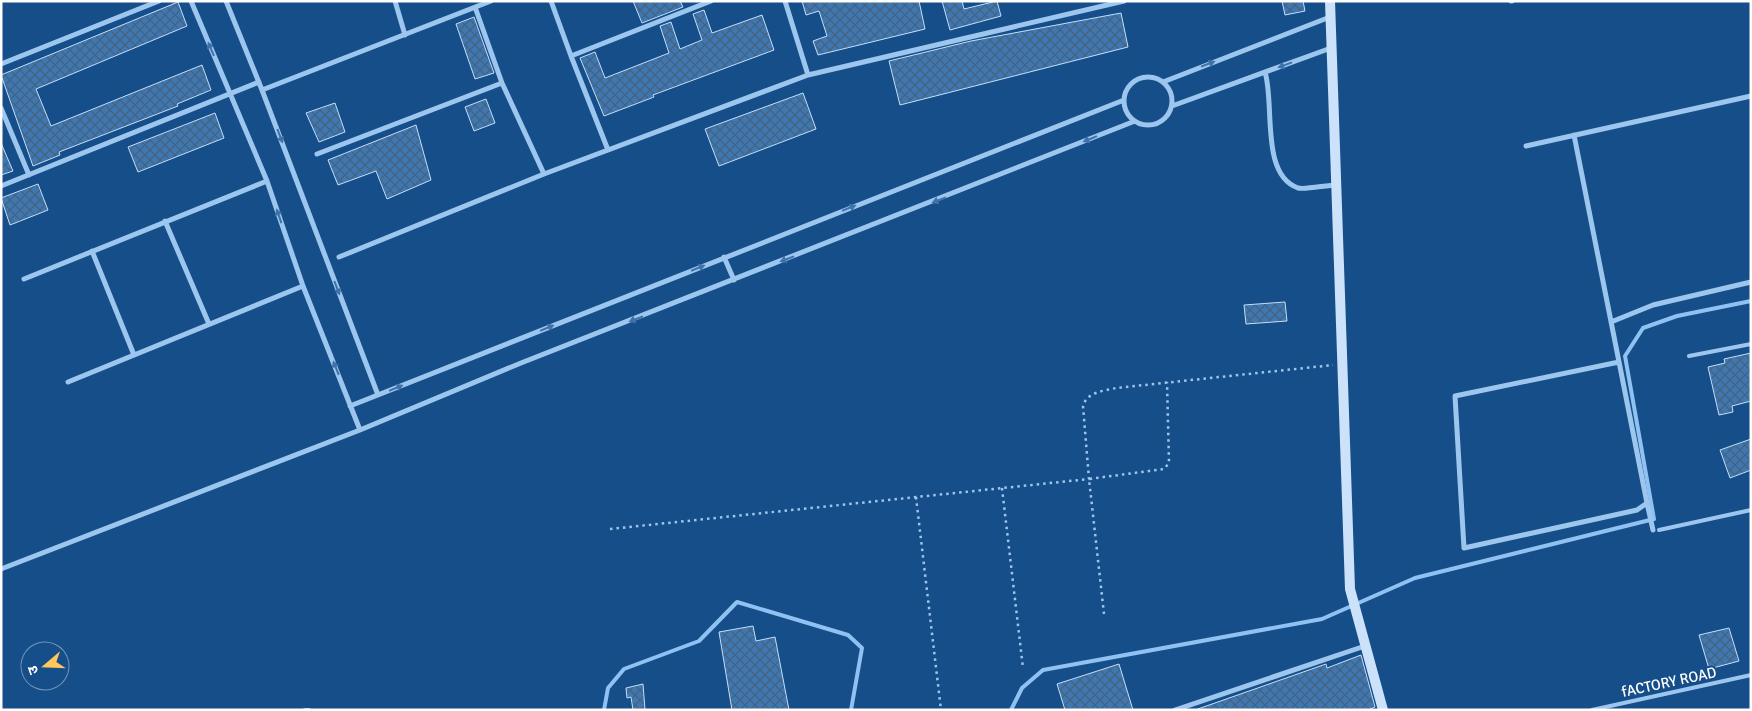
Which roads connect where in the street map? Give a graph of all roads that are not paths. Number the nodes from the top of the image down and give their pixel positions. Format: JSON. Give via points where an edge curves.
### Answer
{"nodes":[{"id":1,"x":159,"y":1,"type":"edge"},
{"id":2,"x":191,"y":1,"type":"edge"},
{"id":3,"x":226,"y":1,"type":"edge"},
{"id":4,"x":395,"y":1,"type":"edge"},
{"id":5,"x":491,"y":1,"type":"edge"},
{"id":6,"x":551,"y":1,"type":"edge"},
{"id":7,"x":711,"y":1,"type":"edge"},
{"id":8,"x":785,"y":1,"type":"edge"},
{"id":9,"x":1124,"y":1,"type":"edge"},
{"id":10,"x":1330,"y":1,"type":"edge"},
{"id":11,"x":1114,"y":2,"type":"edge"},
{"id":12,"x":475,"y":7,"type":"junction"},
{"id":13,"x":1330,"y":17,"type":"junction"},
{"id":14,"x":405,"y":35,"type":"junction"},
{"id":15,"x":1331,"y":48,"type":"junction"},
{"id":16,"x":571,"y":56,"type":"junction"},
{"id":17,"x":1,"y":64,"type":"edge"},
{"id":18,"x":1265,"y":72,"type":"junction"},
{"id":19,"x":808,"y":76,"type":"junction"},
{"id":20,"x":259,"y":82,"type":"junction"},
{"id":21,"x":1163,"y":82,"type":"junction"},
{"id":22,"x":502,"y":83,"type":"junction"},
{"id":23,"x":262,"y":90,"type":"junction"},
{"id":24,"x":230,"y":94,"type":"junction"},
{"id":25,"x":1751,"y":96,"type":"edge"},
{"id":26,"x":1124,"y":100,"type":"junction"},
{"id":27,"x":1172,"y":106,"type":"junction"},
{"id":28,"x":1,"y":108,"type":"edge"},
{"id":29,"x":1135,"y":121,"type":"junction"},
{"id":30,"x":1574,"y":135,"type":"junction"},
{"id":31,"x":1526,"y":146,"type":"dead end"},
{"id":32,"x":608,"y":150,"type":"junction"},
{"id":33,"x":317,"y":154,"type":"dead end"},
{"id":34,"x":544,"y":174,"type":"junction"},
{"id":35,"x":29,"y":175,"type":"junction"},
{"id":36,"x":267,"y":181,"type":"junction"},
{"id":37,"x":1336,"y":185,"type":"junction"},
{"id":38,"x":1,"y":186,"type":"edge"},
{"id":39,"x":165,"y":221,"type":"junction"},
{"id":40,"x":92,"y":251,"type":"junction"},
{"id":41,"x":339,"y":257,"type":"dead end"},
{"id":42,"x":724,"y":258,"type":"junction"},
{"id":43,"x":24,"y":279,"type":"dead end"},
{"id":44,"x":734,"y":280,"type":"junction"},
{"id":45,"x":1751,"y":282,"type":"edge"},
{"id":46,"x":303,"y":286,"type":"junction"},
{"id":47,"x":1611,"y":322,"type":"junction"},
{"id":48,"x":209,"y":324,"type":"junction"},
{"id":49,"x":1751,"y":344,"type":"edge"},
{"id":50,"x":134,"y":355,"type":"junction"},
{"id":51,"x":1689,"y":356,"type":"dead end"},
{"id":52,"x":1619,"y":362,"type":"junction"},
{"id":53,"x":68,"y":382,"type":"dead end"},
{"id":54,"x":378,"y":395,"type":"junction"},
{"id":55,"x":350,"y":406,"type":"junction"},
{"id":56,"x":360,"y":430,"type":"junction"},
{"id":57,"x":1647,"y":503,"type":"junction"},
{"id":58,"x":1751,"y":510,"type":"edge"},
{"id":59,"x":1655,"y":529,"type":"joint"},
{"id":60,"x":1,"y":569,"type":"edge"},
{"id":61,"x":1365,"y":646,"type":"junction"},
{"id":62,"x":1751,"y":675,"type":"edge"},
{"id":63,"x":1175,"y":710,"type":"edge"},
{"id":64,"x":1383,"y":710,"type":"edge"},
{"id":65,"x":1592,"y":710,"type":"edge"}],
"edges":[{"from":1,"to":17,"type":"street"},
{"from":24,"to":2,"type":"street","one_way":true},
{"from":3,"to":20,"type":"street"},
{"from":4,"to":14,"type":"street"},
{"from":5,"to":12,"type":"street"},
{"from":6,"to":16,"type":"street"},
{"from":7,"to":16,"type":"street"},
{"from":8,"to":19,"type":"street"},
{"from":9,"to":11,"type":"street"},
{"from":10,"to":13,"type":"street"},
{"from":11,"to":19,"type":"street"},
{"from":12,"to":14,"type":"street"},
{"from":12,"to":22,"type":"street"},
{"from":13,"to":15,"type":"street"},
{"from":21,"to":13,"type":"street","one_way":true},
{"from":14,"to":23,"type":"street"},
{"from":15,"to":18,"type":"street","one_way":true},
{"from":15,"to":37,"type":"street"},
{"from":16,"to":32,"type":"street"},
{"from":18,"to":27,"type":"street"},
{"from":18,"to":37,"type":"street","via":[[1269,85],[1275,163],[1284,180],[1300,188]]},
{"from":19,"to":32,"type":"street"},
{"from":20,"to":23,"type":"street"},
{"from":20,"to":24,"type":"street"},
{"from":21,"to":26,"type":"street","via":[[1151,77],[1138,79],[1128,87]]},
{"from":21,"to":27,"type":"street","via":[[1171,93]]},
{"from":22,"to":33,"type":"street"},
{"from":22,"to":34,"type":"street"},
{"from":23,"to":54,"type":"street","one_way":true},
{"from":24,"to":35,"type":"street"},
{"from":24,"to":36,"type":"street"},
{"from":25,"to":30,"type":"street"},
{"from":26,"to":29,"type":"street","via":[[1127,112]]},
{"from":42,"to":26,"type":"street","one_way":true},
{"from":27,"to":29,"type":"street","via":[[1160,122],[1147,125]]},
{"from":28,"to":35,"type":"street"},
{"from":29,"to":44,"type":"street","one_way":true},
{"from":30,"to":31,"type":"street"},
{"from":30,"to":47,"type":"street"},
{"from":32,"to":34,"type":"street"},
{"from":34,"to":41,"type":"street"},
{"from":35,"to":38,"type":"street"},
{"from":36,"to":39,"type":"street"},
{"from":46,"to":36,"type":"street","one_way":true},
{"from":37,"to":61,"type":"street","via":[[1350,589]]},
{"from":39,"to":40,"type":"street"},
{"from":39,"to":48,"type":"street"},
{"from":40,"to":43,"type":"street"},
{"from":40,"to":50,"type":"street"},
{"from":42,"to":44,"type":"street"},
{"from":54,"to":42,"type":"street","one_way":true},
{"from":44,"to":56,"type":"street","one_way":true},
{"from":45,"to":47,"type":"street","via":[[1653,305]]},
{"from":46,"to":48,"type":"street"},
{"from":55,"to":46,"type":"street","one_way":true},
{"from":47,"to":52,"type":"street"},
{"from":48,"to":50,"type":"street"},
{"from":49,"to":51,"type":"lane"},
{"from":50,"to":53,"type":"street"},
{"from":52,"to":57,"type":"street"},
{"from":52,"to":57,"type":"street","via":[[1455,396],[1464,548],[1637,510]]},
{"from":54,"to":55,"type":"street"},
{"from":55,"to":56,"type":"street"},
{"from":56,"to":60,"type":"street"},
{"from":57,"to":59,"type":"street"},
{"from":58,"to":59,"type":"lane"},
{"from":61,"to":63,"type":"street"},
{"from":61,"to":64,"type":"street"},
{"from":62,"to":65,"type":"lane","name":"fACTORY ROAD"}]}
